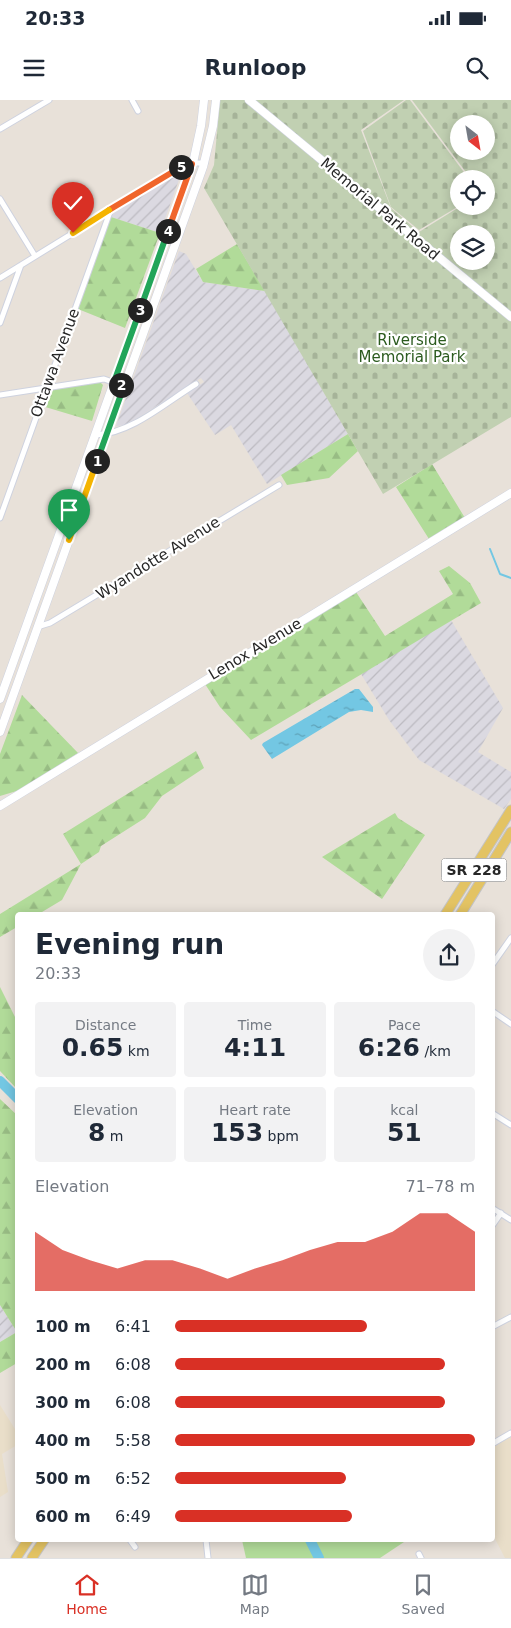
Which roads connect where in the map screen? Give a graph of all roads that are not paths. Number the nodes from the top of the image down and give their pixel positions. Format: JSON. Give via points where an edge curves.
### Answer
{"nodes":[{"id":1,"x":49,"y":100,"type":"edge"},
{"id":2,"x":132,"y":100,"type":"edge"},
{"id":3,"x":204,"y":100,"type":"edge"},
{"id":4,"x":216,"y":100,"type":"edge"},
{"id":5,"x":249,"y":100,"type":"edge"},
{"id":6,"x":138,"y":110,"type":"dead end"},
{"id":7,"x":0,"y":129,"type":"edge"},
{"id":8,"x":205,"y":163,"type":"junction"},
{"id":9,"x":192,"y":164,"type":"junction"},
{"id":10,"x":0,"y":199,"type":"edge"},
{"id":11,"x":111,"y":209,"type":"junction"},
{"id":12,"x":35,"y":256,"type":"junction"},
{"id":13,"x":21,"y":265,"type":"junction"},
{"id":14,"x":156,"y":266,"type":"junction"},
{"id":15,"x":167,"y":270,"type":"junction"},
{"id":16,"x":0,"y":278,"type":"edge"},
{"id":17,"x":511,"y":317,"type":"edge"},
{"id":18,"x":0,"y":323,"type":"edge"},
{"id":19,"x":114,"y":382,"type":"junction"},
{"id":20,"x":196,"y":384,"type":"dead end"},
{"id":21,"x":124,"y":386,"type":"junction"},
{"id":22,"x":46,"y":387,"type":"junction"},
{"id":23,"x":0,"y":395,"type":"edge"},
{"id":24,"x":108,"y":434,"type":"junction"},
{"id":25,"x":96,"y":435,"type":"junction"},
{"id":26,"x":279,"y":485,"type":"dead end"},
{"id":27,"x":511,"y":493,"type":"edge"},
{"id":28,"x":0,"y":518,"type":"edge"},
{"id":29,"x":56,"y":540,"type":"junction"},
{"id":30,"x":67,"y":544,"type":"junction"},
{"id":31,"x":36,"y":627,"type":"junction"},
{"id":32,"x":24,"y":630,"type":"junction"},
{"id":33,"x":0,"y":699,"type":"edge"},
{"id":34,"x":0,"y":732,"type":"edge"},
{"id":35,"x":0,"y":806,"type":"edge"},
{"id":36,"x":511,"y":810,"type":"edge"},
{"id":37,"x":508,"y":829,"type":"edge"},
{"id":38,"x":447,"y":912,"type":"edge"},
{"id":39,"x":462,"y":912,"type":"edge"},
{"id":40,"x":511,"y":938,"type":"edge"},
{"id":41,"x":495,"y":962,"type":"edge"},
{"id":42,"x":495,"y":1014,"type":"edge"},
{"id":43,"x":511,"y":1024,"type":"edge"},
{"id":44,"x":495,"y":1114,"type":"edge"},
{"id":45,"x":511,"y":1125,"type":"edge"},
{"id":46,"x":495,"y":1210,"type":"edge"},
{"id":47,"x":501,"y":1213,"type":"junction"},
{"id":48,"x":511,"y":1220,"type":"edge"},
{"id":49,"x":495,"y":1222,"type":"edge"},
{"id":50,"x":511,"y":1317,"type":"edge"},
{"id":51,"x":495,"y":1326,"type":"edge"},
{"id":52,"x":511,"y":1433,"type":"edge"},
{"id":53,"x":495,"y":1442,"type":"edge"},
{"id":54,"x":27,"y":1542,"type":"edge"},
{"id":55,"x":43,"y":1542,"type":"edge"},
{"id":56,"x":131,"y":1542,"type":"edge"},
{"id":57,"x":206,"y":1542,"type":"edge"},
{"id":58,"x":135,"y":1547,"type":"dead end"},
{"id":59,"x":16,"y":1558,"type":"edge"},
{"id":60,"x":32,"y":1558,"type":"edge"},
{"id":61,"x":208,"y":1558,"type":"edge"}],
"edges":[{"from":1,"to":7,"type":"street"},
{"from":2,"to":6,"type":"street"},
{"from":3,"to":9,"type":"main road","via":[[202,126]]},
{"from":4,"to":8,"type":"main road"},
{"from":5,"to":17,"type":"main road","name":"Memorial Park Road"},
{"from":8,"to":9,"type":"street"},
{"from":8,"to":15,"type":"main road"},
{"from":9,"to":11,"type":"street","via":[[168,174]]},
{"from":9,"to":14,"type":"main road"},
{"from":10,"to":12,"type":"street"},
{"from":11,"to":12,"type":"street"},
{"from":11,"to":22,"type":"street","name":"Ottawa Avenue"},
{"from":12,"to":13,"type":"street"},
{"from":13,"to":16,"type":"street"},
{"from":13,"to":18,"type":"street"},
{"from":14,"to":15,"type":"main road"},
{"from":14,"to":19,"type":"main road"},
{"from":15,"to":21,"type":"main road"},
{"from":19,"to":21,"type":"street"},
{"from":19,"to":22,"type":"street","via":[[104,379]]},
{"from":19,"to":25,"type":"main road"},
{"from":20,"to":24,"type":"street","via":[[125,428]]},
{"from":21,"to":24,"type":"main road"},
{"from":22,"to":23,"type":"street"},
{"from":22,"to":28,"type":"street","name":"Ottawa Avenue"},
{"from":24,"to":25,"type":"street"},
{"from":24,"to":30,"type":"main road"},
{"from":25,"to":29,"type":"main road"},
{"from":26,"to":31,"type":"street","name":"Wyandotte Avenue","via":[[50,623]]},
{"from":27,"to":35,"type":"main road","name":"Lenox Avenue"},
{"from":29,"to":30,"type":"main road"},
{"from":29,"to":32,"type":"main road"},
{"from":30,"to":31,"type":"main road"},
{"from":31,"to":32,"type":"main road"},
{"from":31,"to":34,"type":"main road"},
{"from":32,"to":33,"type":"main road"},
{"from":36,"to":37,"type":"main road","number":"SR 228"},
{"from":37,"to":38,"type":"main road","number":"SR 228"},
{"from":37,"to":39,"type":"main road","number":"SR 228"},
{"from":40,"to":41,"type":"street"},
{"from":42,"to":43,"type":"street"},
{"from":44,"to":45,"type":"street"},
{"from":46,"to":47,"type":"street"},
{"from":47,"to":48,"type":"street"},
{"from":47,"to":49,"type":"street"},
{"from":50,"to":51,"type":"street"},
{"from":52,"to":53,"type":"street"},
{"from":54,"to":59,"type":"main road"},
{"from":55,"to":60,"type":"main road"},
{"from":56,"to":58,"type":"street"},
{"from":57,"to":61,"type":"street"}]}
